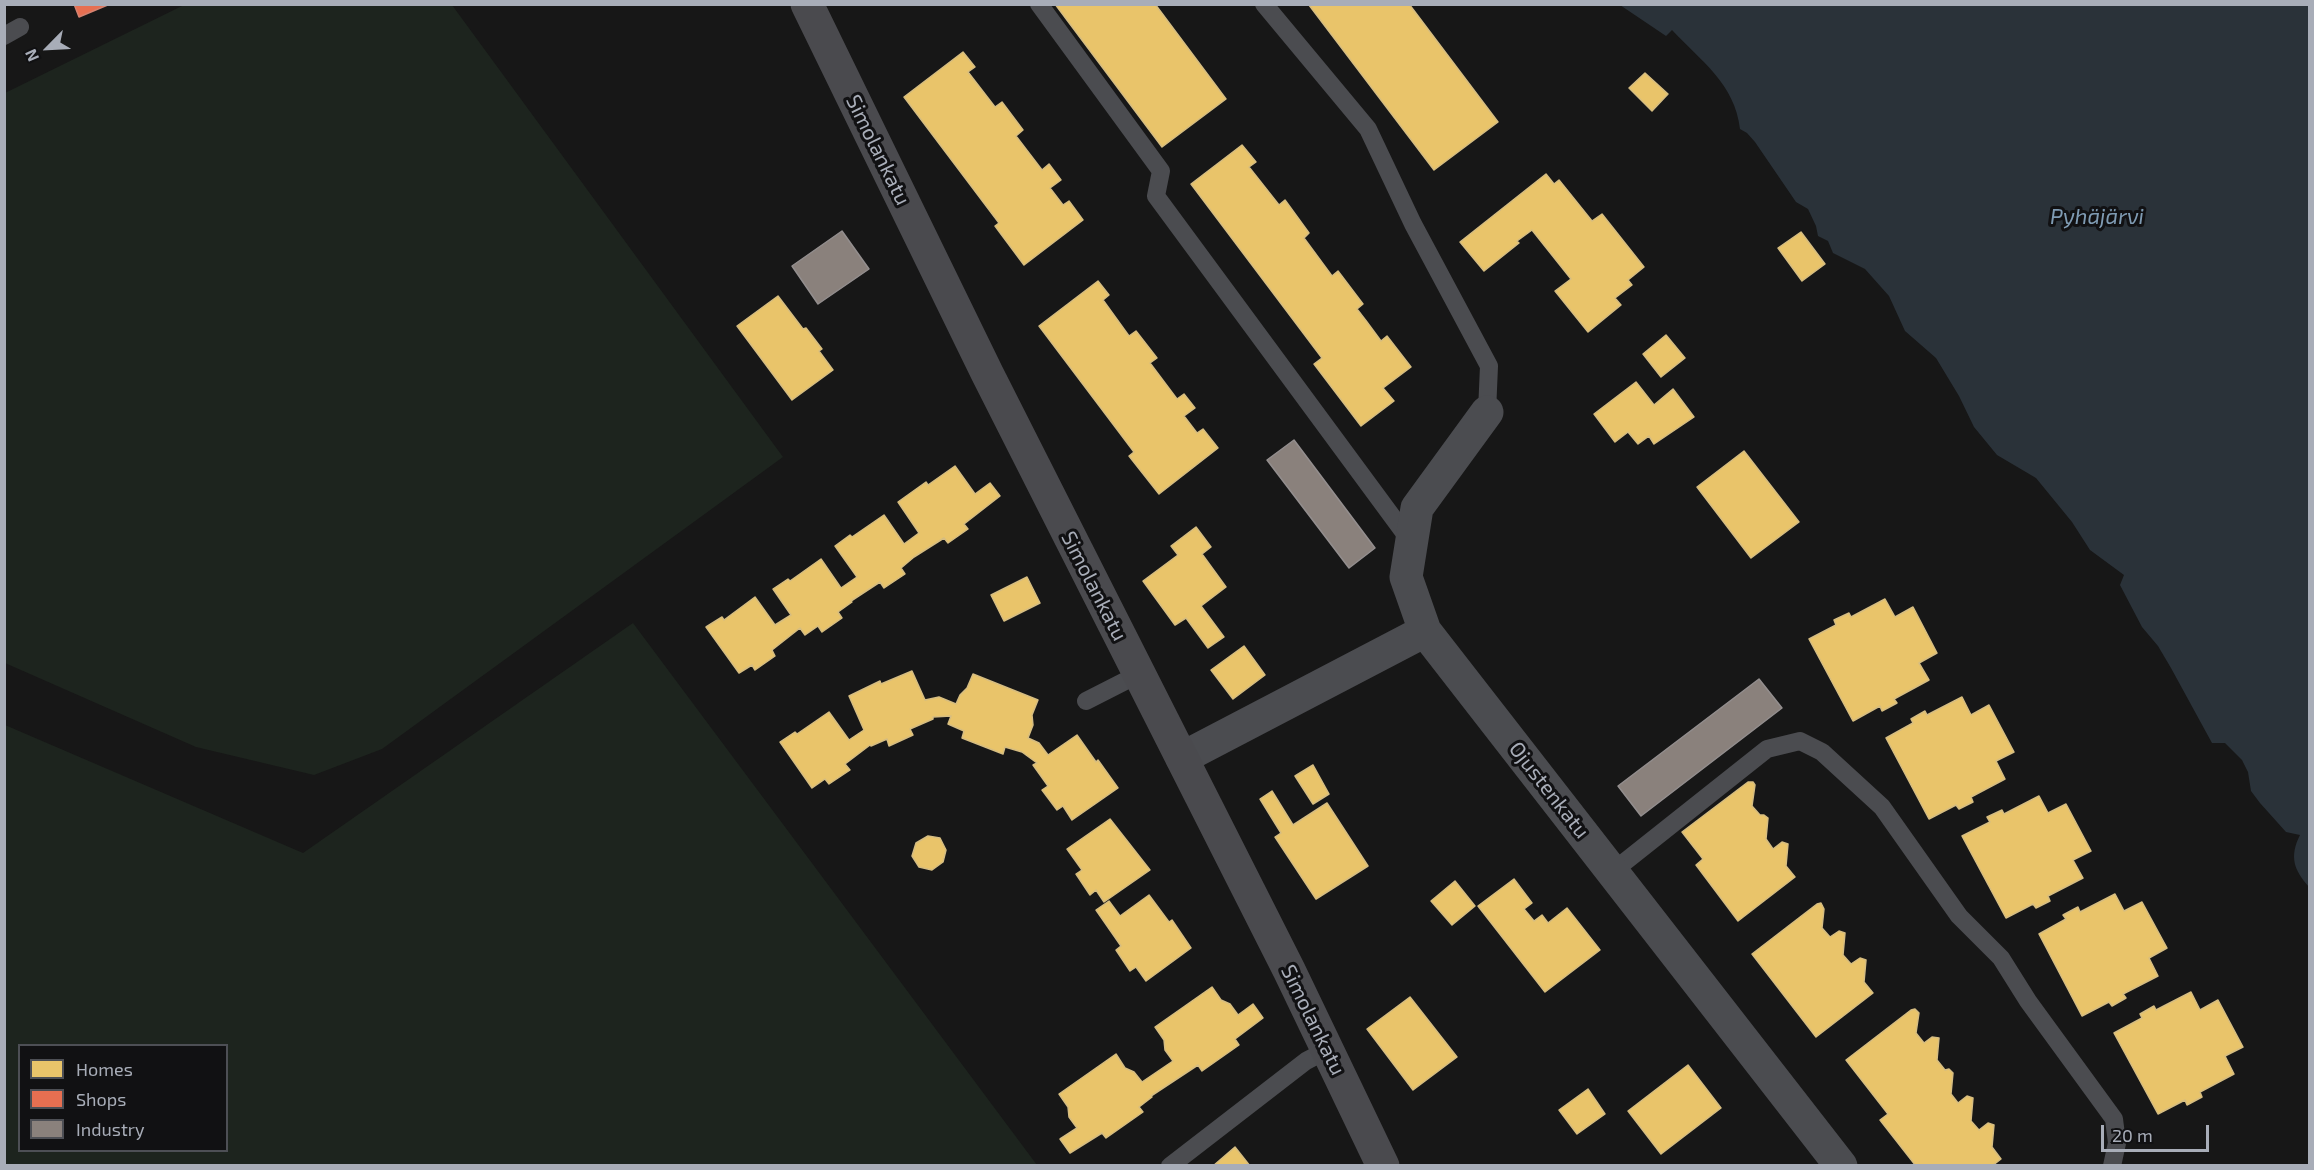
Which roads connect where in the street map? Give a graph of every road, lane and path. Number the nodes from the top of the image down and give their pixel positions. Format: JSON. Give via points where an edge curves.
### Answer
{"nodes":[{"id":1,"x":807,"y":4,"type":"edge"},
{"id":2,"x":1039,"y":4,"type":"edge"},
{"id":3,"x":1264,"y":4,"type":"edge"},
{"id":4,"x":1487,"y":411,"type":"joint"},
{"id":5,"x":1411,"y":542,"type":"junction"},
{"id":6,"x":1425,"y":631,"type":"junction"},
{"id":7,"x":1139,"y":674,"type":"junction"},
{"id":8,"x":1086,"y":701,"type":"dead end"},
{"id":9,"x":1182,"y":758,"type":"junction"},
{"id":10,"x":1612,"y":872,"type":"junction"},
{"id":11,"x":1327,"y":1050,"type":"junction"},
{"id":12,"x":1170,"y":1166,"type":"edge"},
{"id":13,"x":1383,"y":1166,"type":"edge"},
{"id":14,"x":1841,"y":1166,"type":"edge"},
{"id":15,"x":2112,"y":1166,"type":"edge"}],
"edges":[{"from":1,"to":7,"type":"street","name":"Simolankatu"},
{"from":2,"to":5,"type":"lane","via":[[1161,171],[1156,196]]},
{"from":3,"to":4,"type":"lane","via":[[1368,129],[1413,224],[1489,366]]},
{"from":4,"to":5,"type":"street","name":"Ojustenkatu","via":[[1417,508]]},
{"from":5,"to":6,"type":"street","name":"Ojustenkatu","via":[[1406,577]]},
{"from":6,"to":9,"type":"street"},
{"from":6,"to":10,"type":"street","name":"Ojustenkatu"},
{"from":7,"to":8,"type":"lane"},
{"from":7,"to":9,"type":"street","name":"Simolankatu"},
{"from":9,"to":11,"type":"street","name":"Simolankatu"},
{"from":10,"to":14,"type":"street","name":"Ojustenkatu"},
{"from":10,"to":15,"type":"lane","via":[[1767,749],[1800,741],[1822,752],[1882,807],[1959,916],[2001,958],[2114,1119],[2117,1143]]},
{"from":11,"to":12,"type":"lane","via":[[1306,1061]]},
{"from":11,"to":13,"type":"street","name":"Simolankatu"}]}
